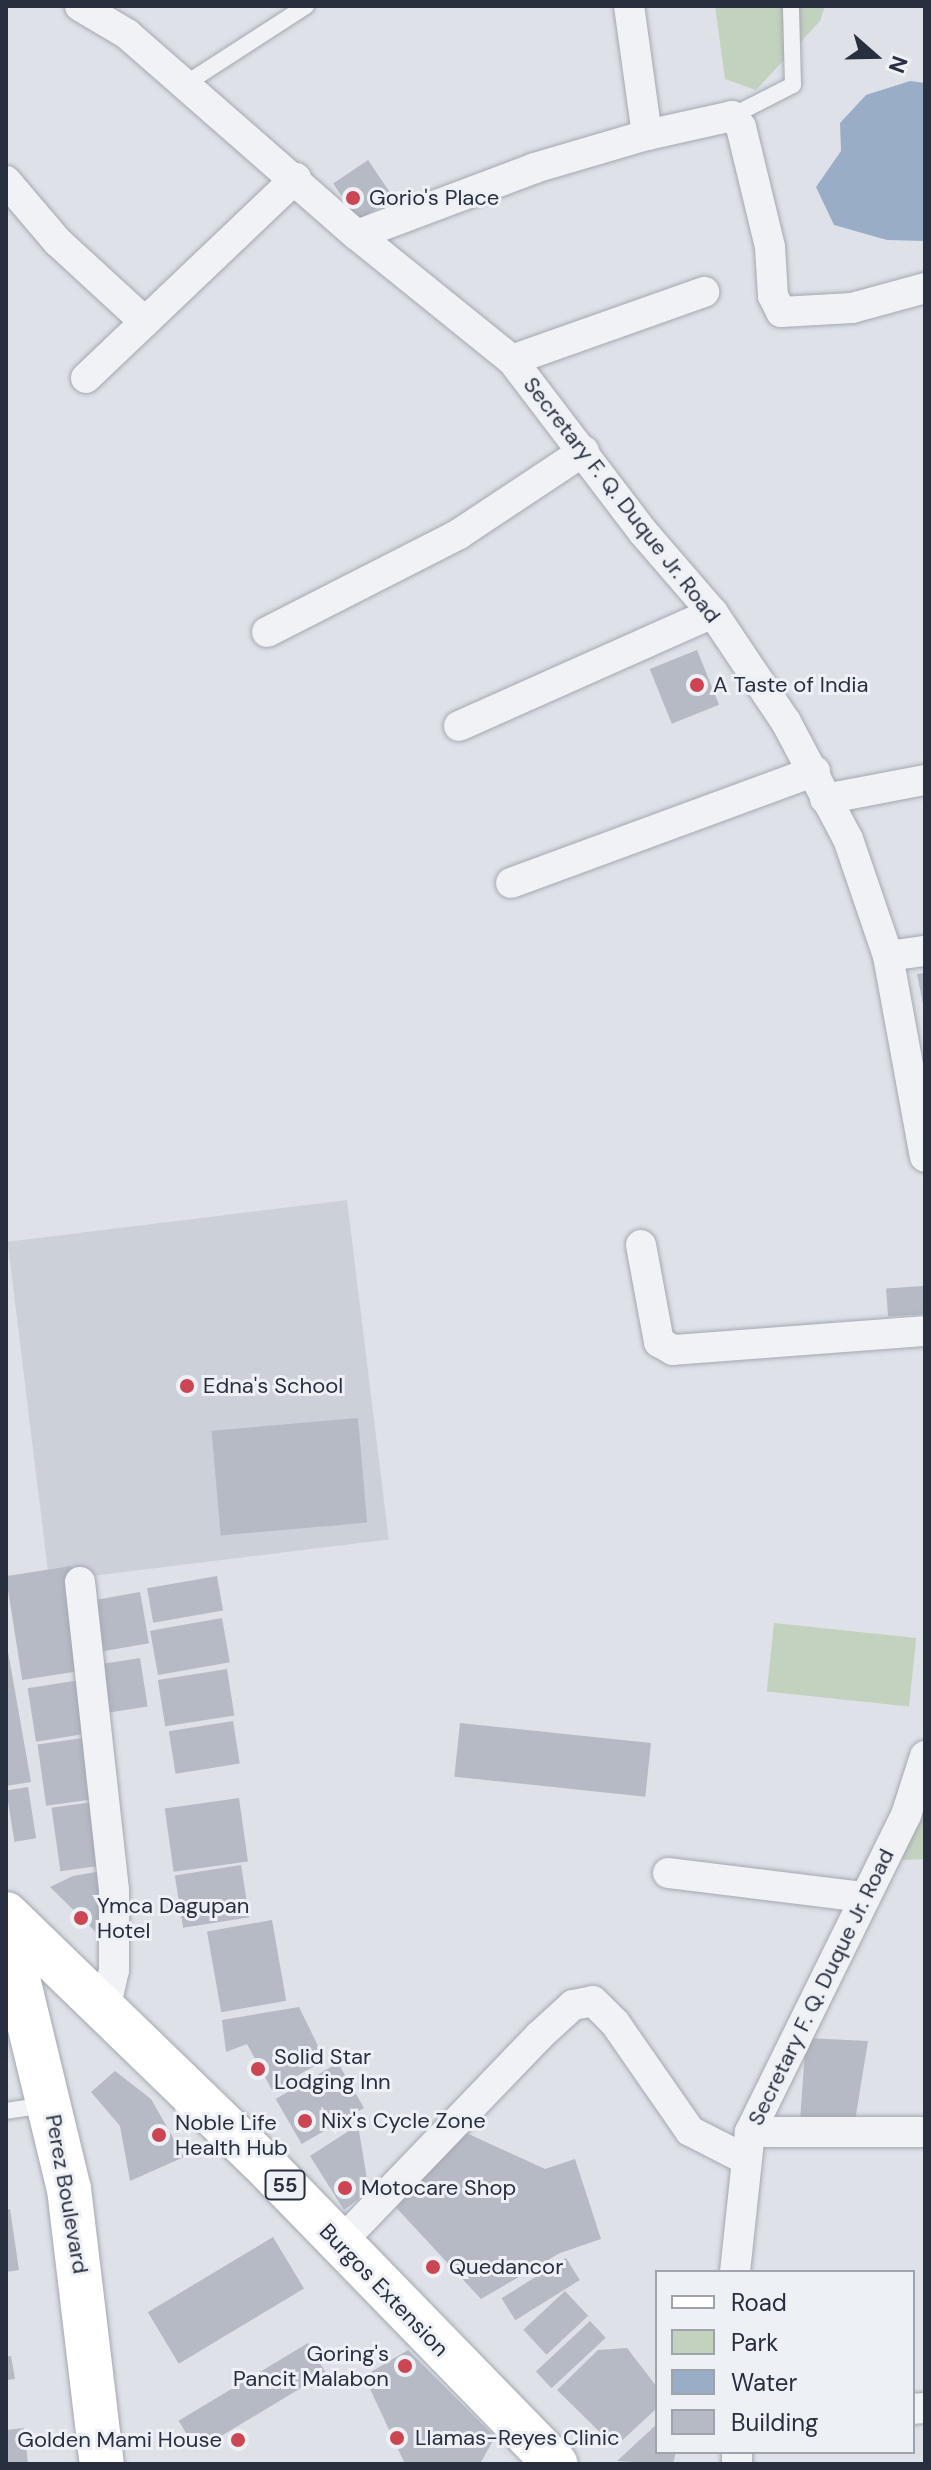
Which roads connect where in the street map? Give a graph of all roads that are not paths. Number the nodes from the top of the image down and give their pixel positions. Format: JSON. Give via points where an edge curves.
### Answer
{"nodes":[{"id":1,"x":80,"y":6,"type":"edge"},
{"id":2,"x":306,"y":6,"type":"edge"},
{"id":3,"x":629,"y":6,"type":"edge"},
{"id":4,"x":791,"y":6,"type":"edge"},
{"id":5,"x":187,"y":83,"type":"junction"},
{"id":6,"x":732,"y":116,"type":"junction"},
{"id":7,"x":647,"y":135,"type":"junction"},
{"id":8,"x":296,"y":178,"type":"junction"},
{"id":9,"x":6,"y":181,"type":"edge"},
{"id":10,"x":357,"y":235,"type":"junction"},
{"id":11,"x":925,"y":288,"type":"edge"},
{"id":12,"x":704,"y":292,"type":"dead end"},
{"id":13,"x":145,"y":322,"type":"junction"},
{"id":14,"x":512,"y":360,"type":"junction"},
{"id":15,"x":86,"y":378,"type":"dead end"},
{"id":16,"x":584,"y":451,"type":"junction"},
{"id":17,"x":713,"y":613,"type":"junction"},
{"id":18,"x":267,"y":632,"type":"dead end"},
{"id":19,"x":459,"y":726,"type":"dead end"},
{"id":20,"x":925,"y":780,"type":"edge"},
{"id":21,"x":820,"y":785,"type":"junction"},
{"id":22,"x":511,"y":883,"type":"dead end"},
{"id":23,"x":925,"y":951,"type":"edge"},
{"id":24,"x":888,"y":956,"type":"junction"},
{"id":25,"x":925,"y":1156,"type":"edge"},
{"id":26,"x":641,"y":1245,"type":"dead end"},
{"id":27,"x":925,"y":1331,"type":"edge"},
{"id":28,"x":80,"y":1582,"type":"dead end"},
{"id":29,"x":925,"y":1756,"type":"edge"},
{"id":30,"x":668,"y":1873,"type":"dead end"},
{"id":31,"x":864,"y":1897,"type":"junction"},
{"id":32,"x":6,"y":1914,"type":"edge"},
{"id":33,"x":6,"y":1929,"type":"edge"},
{"id":34,"x":105,"y":2010,"type":"junction"},
{"id":35,"x":51,"y":2104,"type":"junction"},
{"id":36,"x":6,"y":2111,"type":"edge"},
{"id":37,"x":925,"y":2132,"type":"edge"},
{"id":38,"x":747,"y":2146,"type":"junction"},
{"id":39,"x":338,"y":2245,"type":"junction"},
{"id":40,"x":735,"y":2270,"type":"edge"},
{"id":41,"x":102,"y":2464,"type":"edge"},
{"id":42,"x":556,"y":2464,"type":"edge"}],
"edges":[{"from":1,"to":5,"type":"street","name":"Secretary F. Q. Duque Jr. Road","via":[[127,34]]},
{"from":2,"to":5,"type":"lane"},
{"from":3,"to":7,"type":"street"},
{"from":4,"to":6,"type":"lane","via":[[793,85]]},
{"from":5,"to":8,"type":"street","name":"Secretary F. Q. Duque Jr. Road"},
{"from":6,"to":7,"type":"street"},
{"from":6,"to":11,"type":"street","via":[[741,127],[770,247],[773,296],[781,312],[806,315],[852,308]]},
{"from":7,"to":10,"type":"street","via":[[535,168]]},
{"from":8,"to":10,"type":"street","name":"Secretary F. Q. Duque Jr. Road"},
{"from":8,"to":13,"type":"street"},
{"from":9,"to":13,"type":"street","via":[[58,242]]},
{"from":10,"to":14,"type":"street","name":"Secretary F. Q. Duque Jr. Road"},
{"from":12,"to":14,"type":"street"},
{"from":13,"to":15,"type":"street"},
{"from":14,"to":16,"type":"street","name":"Secretary F. Q. Duque Jr. Road"},
{"from":16,"to":17,"type":"street","name":"Secretary F. Q. Duque Jr. Road","via":[[643,532]]},
{"from":16,"to":18,"type":"street","via":[[459,534]]},
{"from":17,"to":19,"type":"street"},
{"from":17,"to":21,"type":"street","name":"Secretary F. Q. Duque Jr. Road"},
{"from":20,"to":21,"type":"street"},
{"from":21,"to":22,"type":"street"},
{"from":21,"to":24,"type":"street","name":"Secretary F. Q. Duque Jr. Road","via":[[848,839]]},
{"from":23,"to":24,"type":"street"},
{"from":24,"to":25,"type":"street","name":"Secretary F. Q. Duque Jr. Road"},
{"from":26,"to":27,"type":"street","via":[[659,1342],[673,1350]]},
{"from":28,"to":34,"type":"street","via":[[114,1890],[114,1970]]},
{"from":29,"to":31,"type":"street","name":"Secretary F. Q. Duque Jr. Road","via":[[917,1789]]},
{"from":30,"to":31,"type":"street"},
{"from":31,"to":38,"type":"street","name":"Secretary F. Q. Duque Jr. Road"},
{"from":32,"to":34,"type":"main road","name":"Burgos Extension","number":"55"},
{"from":33,"to":35,"type":"main road","name":"Perez Boulevard"},
{"from":34,"to":39,"type":"main road","name":"Burgos Extension","number":"55"},
{"from":35,"to":36,"type":"lane"},
{"from":35,"to":41,"type":"main road","name":"Perez Boulevard","via":[[81,2271]]},
{"from":37,"to":38,"type":"street"},
{"from":38,"to":39,"type":"street","via":[[690,2131],[615,2023],[593,2001],[573,2005]]},
{"from":38,"to":40,"type":"street","name":"Secretary F. Q. Duque Jr. Road"},
{"from":39,"to":42,"type":"main road","name":"Burgos Extension","number":"55"}]}
